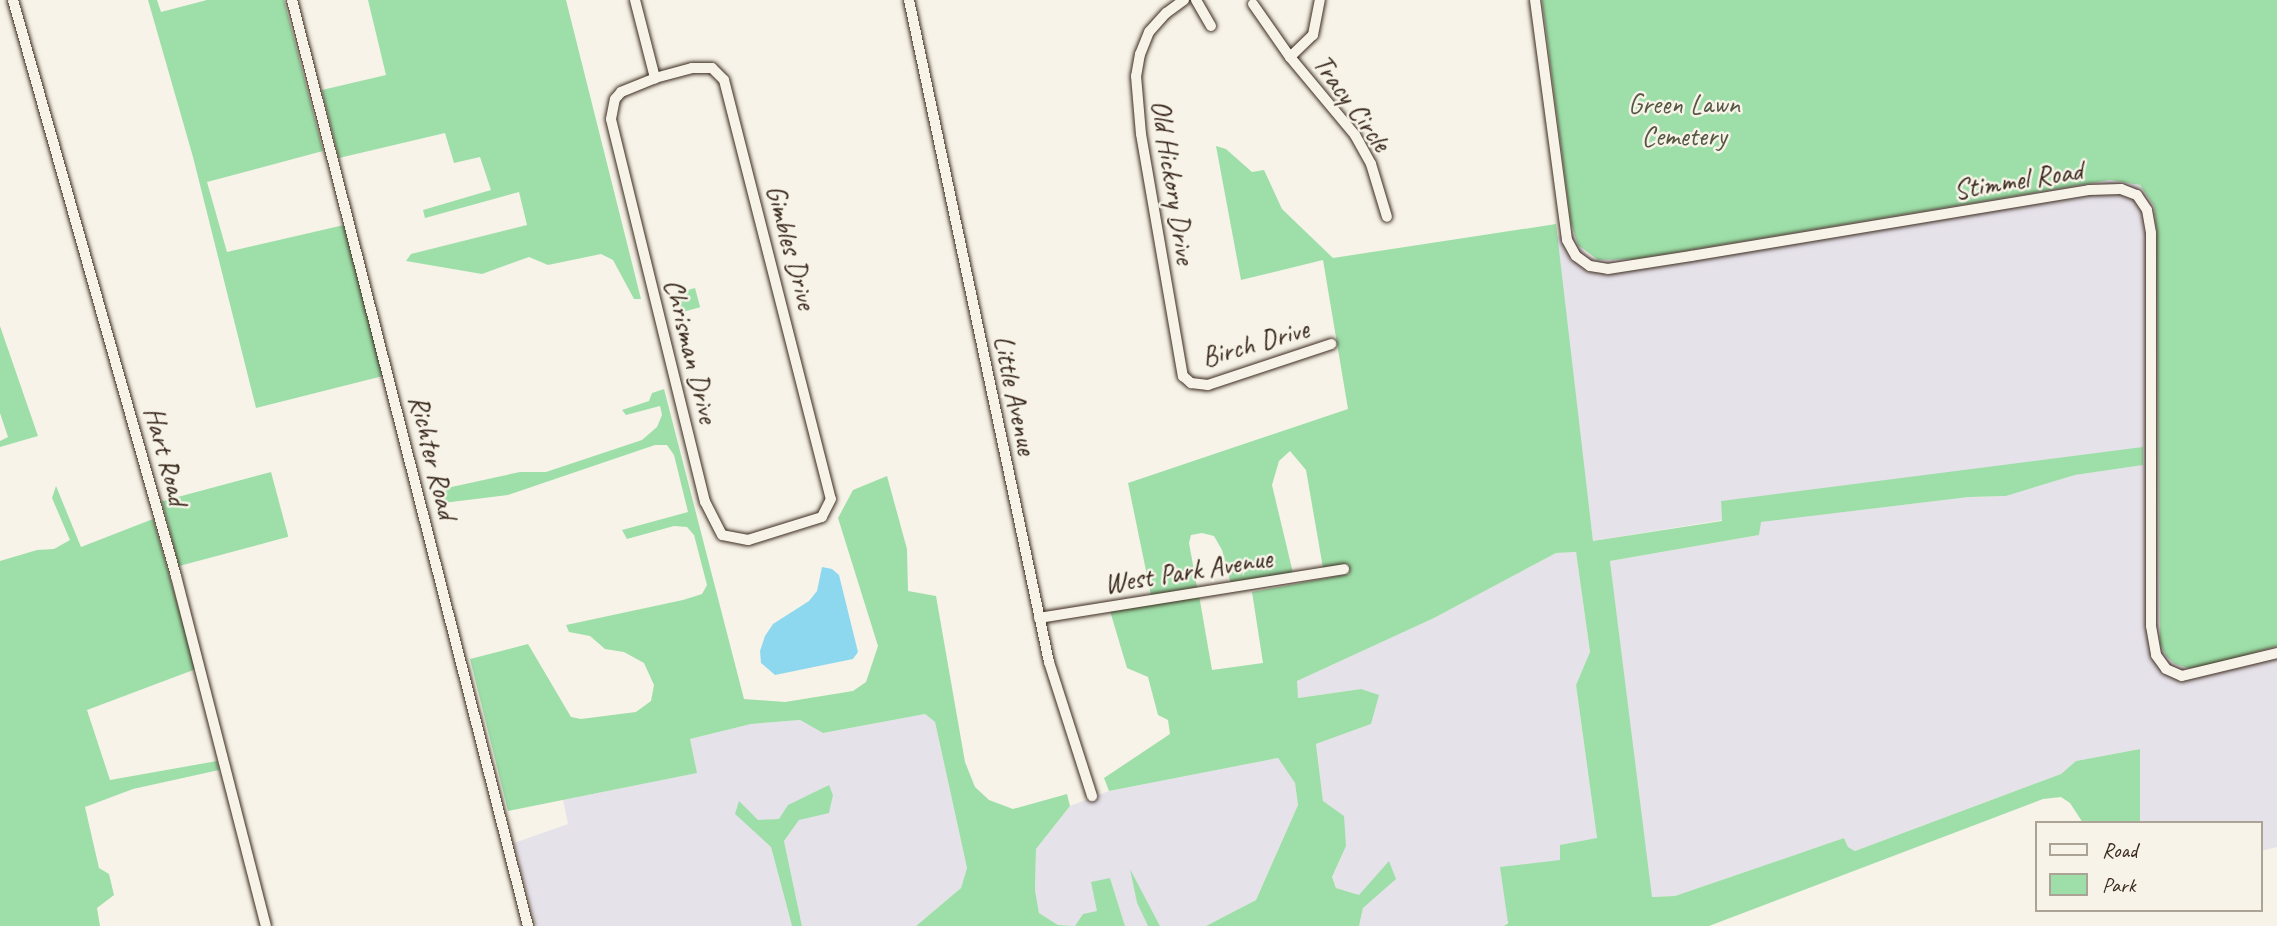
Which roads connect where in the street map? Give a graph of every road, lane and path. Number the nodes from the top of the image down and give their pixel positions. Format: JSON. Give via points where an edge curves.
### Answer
{"nodes":[{"id":1,"x":13,"y":0,"type":"edge"},
{"id":2,"x":292,"y":0,"type":"edge"},
{"id":3,"x":635,"y":0,"type":"edge"},
{"id":4,"x":909,"y":0,"type":"edge"},
{"id":5,"x":1184,"y":0,"type":"edge"},
{"id":6,"x":1196,"y":0,"type":"edge"},
{"id":7,"x":1320,"y":0,"type":"edge"},
{"id":8,"x":1535,"y":0,"type":"edge"},
{"id":9,"x":1253,"y":4,"type":"dead end"},
{"id":10,"x":1211,"y":26,"type":"dead end"},
{"id":11,"x":1290,"y":57,"type":"junction"},
{"id":12,"x":655,"y":78,"type":"junction"},
{"id":13,"x":1387,"y":217,"type":"dead end"},
{"id":14,"x":1331,"y":344,"type":"dead end"},
{"id":15,"x":1191,"y":383,"type":"joint"},
{"id":16,"x":831,"y":499,"type":"joint"},
{"id":17,"x":1344,"y":569,"type":"dead end"},
{"id":18,"x":1039,"y":618,"type":"junction"},
{"id":19,"x":2277,"y":653,"type":"edge"},
{"id":20,"x":1092,"y":796,"type":"dead end"},
{"id":21,"x":266,"y":926,"type":"edge"},
{"id":22,"x":528,"y":926,"type":"edge"}],
"edges":[{"from":1,"to":21,"type":"street","name":"Hart Road","via":[[176,576]]},
{"from":2,"to":22,"type":"street","name":"Richter Road"},
{"from":3,"to":12,"type":"street"},
{"from":4,"to":18,"type":"street","name":"Little Avenue"},
{"from":5,"to":15,"type":"street","name":"Old Hickory Drive","via":[[1149,32],[1136,76],[1141,134],[1179,366]]},
{"from":6,"to":10,"type":"street"},
{"from":7,"to":11,"type":"street","name":"Tracy Circle","via":[[1313,35]]},
{"from":8,"to":19,"type":"street","name":"Stimmel Road","via":[[1567,240],[1576,256],[1590,266],[1618,267],[2089,190],[2121,189],[2137,195],[2147,210],[2151,233],[2151,626],[2156,655],[2166,669],[2182,676]]},
{"from":9,"to":11,"type":"street","name":"Tracy Circle"},
{"from":11,"to":13,"type":"street","name":"Tracy Circle","via":[[1355,135],[1371,164]]},
{"from":12,"to":16,"type":"street","name":"Gimbles Drive","via":[[712,68],[724,80]]},
{"from":12,"to":16,"type":"street","name":"Chrisman Drive","via":[[621,92],[611,119],[711,519],[722,535],[748,540],[822,517]]},
{"from":14,"to":15,"type":"street","name":"Birch Drive","via":[[1208,385]]},
{"from":17,"to":18,"type":"street","name":"West Park Avenue"},
{"from":18,"to":20,"type":"street","name":"Little Avenue","via":[[1064,716]]}]}
